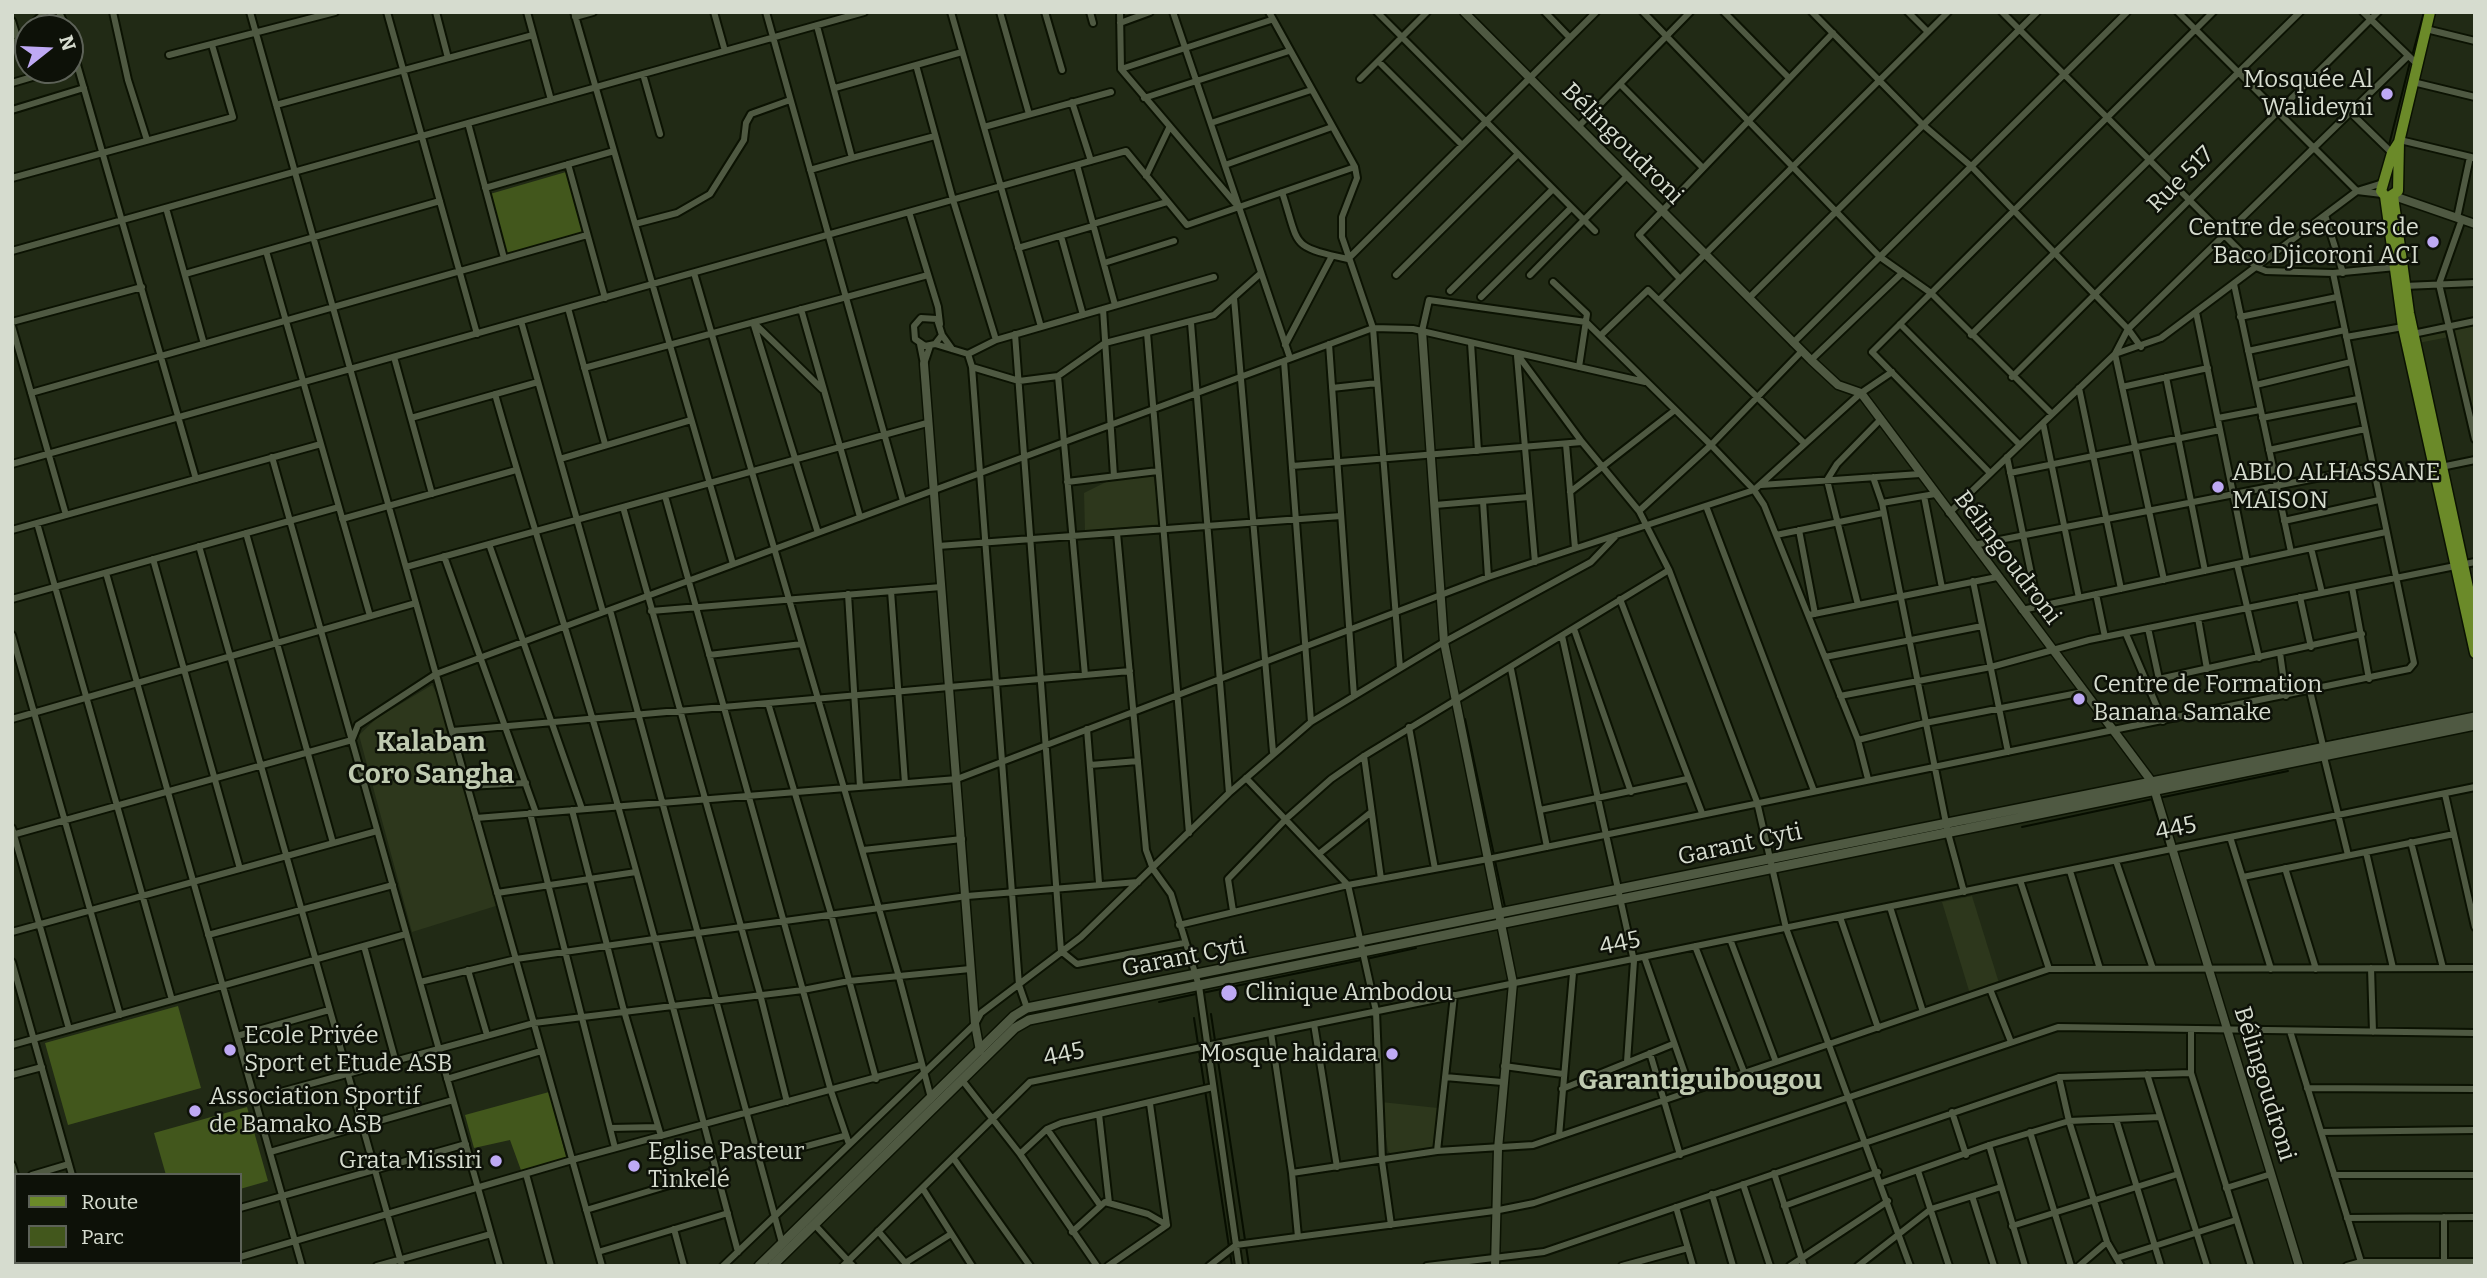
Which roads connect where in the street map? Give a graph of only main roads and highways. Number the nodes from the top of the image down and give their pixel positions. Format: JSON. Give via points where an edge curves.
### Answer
{"nodes":[{"id":1,"x":2430,"y":12,"type":"edge"},
{"id":2,"x":2400,"y":141,"type":"junction"},
{"id":3,"x":2390,"y":190,"type":"junction"},
{"id":4,"x":2397,"y":267,"type":"junction"},
{"id":5,"x":2423,"y":401,"type":"junction"},
{"id":6,"x":2459,"y":565,"type":"junction"},
{"id":7,"x":2475,"y":620,"type":"edge"},
{"id":8,"x":2475,"y":653,"type":"edge"},
{"id":9,"x":2475,"y":717,"type":"edge"},
{"id":10,"x":2475,"y":725,"type":"edge"},
{"id":11,"x":2324,"y":753,"type":"junction"},
{"id":12,"x":2153,"y":786,"type":"junction"},
{"id":13,"x":934,"y":1102,"type":"junction"},
{"id":14,"x":760,"y":1266,"type":"edge"},
{"id":15,"x":772,"y":1266,"type":"edge"}],
"edges":[{"from":1,"to":2,"type":"main road"},
{"from":2,"to":3,"type":"main road"},
{"from":2,"to":3,"type":"main road","via":[[2392,153]]},
{"from":3,"to":4,"type":"main road"},
{"from":4,"to":5,"type":"main road"},
{"from":4,"to":5,"type":"main road","via":[[2403,327]]},
{"from":5,"to":6,"type":"main road"},
{"from":5,"to":6,"type":"main road"},
{"from":6,"to":7,"type":"main road"},
{"from":6,"to":8,"type":"main road"},
{"from":9,"to":11,"type":"main road","name":"Garant Cyti"},
{"from":10,"to":11,"type":"main road","name":"Garant Cyti"},
{"from":11,"to":12,"type":"main road","name":"Garant Cyti"},
{"from":12,"to":13,"type":"main road","name":"Garant Cyti","via":[[1948,833],[1022,1024]]},
{"from":12,"to":13,"type":"main road","name":"Garant Cyti","via":[[1946,822],[1027,1008],[1014,1016]]},
{"from":13,"to":14,"type":"main road"},
{"from":13,"to":15,"type":"main road"}]}
